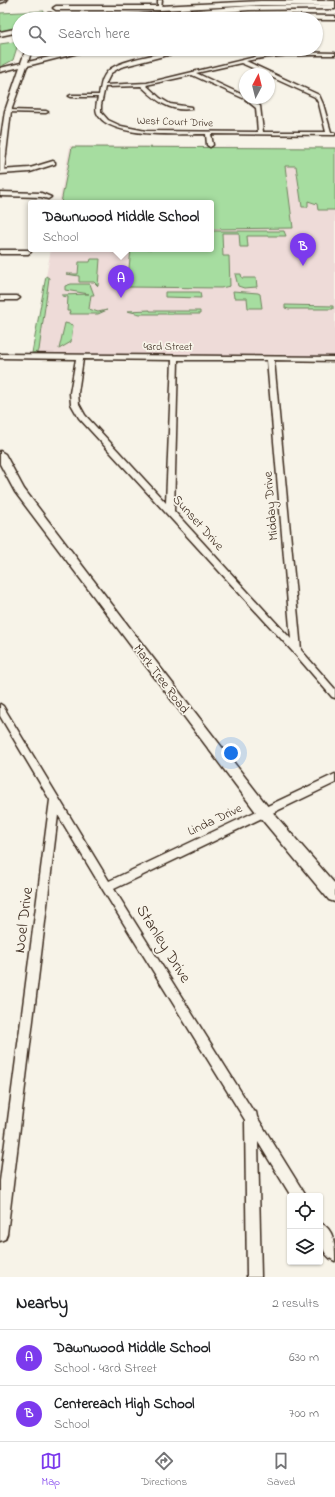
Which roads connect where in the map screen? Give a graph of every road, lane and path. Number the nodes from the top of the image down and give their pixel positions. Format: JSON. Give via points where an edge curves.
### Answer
{"nodes":[{"id":1,"x":5,"y":0,"type":"edge"},
{"id":2,"x":58,"y":0,"type":"edge"},
{"id":3,"x":160,"y":0,"type":"edge"},
{"id":4,"x":0,"y":2,"type":"edge"},
{"id":5,"x":238,"y":2,"type":"edge"},
{"id":6,"x":335,"y":3,"type":"edge"},
{"id":7,"x":335,"y":7,"type":"edge"},
{"id":8,"x":160,"y":8,"type":"junction"},
{"id":9,"x":335,"y":11,"type":"edge"},
{"id":10,"x":53,"y":12,"type":"edge"},
{"id":11,"x":106,"y":12,"type":"edge"},
{"id":12,"x":189,"y":12,"type":"edge"},
{"id":13,"x":246,"y":12,"type":"edge"},
{"id":14,"x":323,"y":18,"type":"edge"},
{"id":15,"x":335,"y":18,"type":"edge"},
{"id":16,"x":12,"y":32,"type":"edge"},
{"id":17,"x":0,"y":35,"type":"edge"},
{"id":18,"x":12,"y":39,"type":"edge"},
{"id":19,"x":0,"y":40,"type":"edge"},
{"id":20,"x":323,"y":52,"type":"edge"},
{"id":21,"x":335,"y":54,"type":"edge"},
{"id":22,"x":26,"y":56,"type":"edge"},
{"id":23,"x":61,"y":56,"type":"edge"},
{"id":24,"x":158,"y":56,"type":"edge"},
{"id":25,"x":265,"y":56,"type":"edge"},
{"id":26,"x":241,"y":61,"type":"junction"},
{"id":27,"x":23,"y":65,"type":"junction"},
{"id":28,"x":0,"y":70,"type":"edge"},
{"id":29,"x":192,"y":73,"type":"junction"},
{"id":30,"x":143,"y":85,"type":"junction"},
{"id":31,"x":103,"y":86,"type":"junction"},
{"id":32,"x":239,"y":95,"type":"edge"},
{"id":33,"x":70,"y":96,"type":"dead end"},
{"id":34,"x":101,"y":96,"type":"junction"},
{"id":35,"x":254,"y":104,"type":"edge"},
{"id":36,"x":189,"y":108,"type":"dead end"},
{"id":37,"x":8,"y":111,"type":"junction"},
{"id":38,"x":46,"y":112,"type":"dead end"},
{"id":39,"x":2,"y":124,"type":"edge"},
{"id":40,"x":208,"y":133,"type":"junction"},
{"id":41,"x":261,"y":133,"type":"junction"},
{"id":42,"x":329,"y":134,"type":"junction"},
{"id":43,"x":335,"y":134,"type":"edge"},
{"id":44,"x":210,"y":145,"type":"dead end"},
{"id":45,"x":53,"y":163,"type":"dead end"},
{"id":46,"x":0,"y":171,"type":"edge"},
{"id":47,"x":0,"y":194,"type":"edge"},
{"id":48,"x":48,"y":198,"type":"dead end"},
{"id":49,"x":0,"y":252,"type":"edge"},
{"id":50,"x":28,"y":252,"type":"dead end"},
{"id":51,"x":0,"y":298,"type":"edge"},
{"id":52,"x":17,"y":298,"type":"dead end"},
{"id":53,"x":0,"y":356,"type":"edge"},
{"id":54,"x":80,"y":357,"type":"junction"},
{"id":55,"x":175,"y":358,"type":"junction"},
{"id":56,"x":270,"y":358,"type":"junction"},
{"id":57,"x":335,"y":359,"type":"edge"},
{"id":58,"x":0,"y":454,"type":"edge"},
{"id":59,"x":170,"y":511,"type":"junction"},
{"id":60,"x":297,"y":651,"type":"junction"},
{"id":61,"x":335,"y":695,"type":"edge"},
{"id":62,"x":0,"y":708,"type":"edge"},
{"id":63,"x":335,"y":778,"type":"edge"},
{"id":64,"x":55,"y":800,"type":"junction"},
{"id":65,"x":264,"y":812,"type":"junction"},
{"id":66,"x":107,"y":887,"type":"junction"},
{"id":67,"x":335,"y":895,"type":"edge"},
{"id":68,"x":250,"y":1116,"type":"junction"},
{"id":69,"x":297,"y":1193,"type":"edge"},
{"id":70,"x":0,"y":1234,"type":"edge"},
{"id":71,"x":323,"y":1235,"type":"edge"},
{"id":72,"x":335,"y":1254,"type":"edge"},
{"id":73,"x":254,"y":1277,"type":"edge"}],
"edges":[{"from":1,"to":4,"type":"street"},
{"from":2,"to":10,"type":"street"},
{"from":3,"to":8,"type":"street"},
{"from":5,"to":6,"type":"street"},
{"from":5,"to":8,"type":"street"},
{"from":7,"to":12,"type":"highway"},
{"from":8,"to":11,"type":"street"},
{"from":9,"to":13,"type":"highway"},
{"from":14,"to":15,"type":"street"},
{"from":16,"to":17,"type":"highway"},
{"from":18,"to":19,"type":"highway"},
{"from":20,"to":21,"type":"street"},
{"from":22,"to":27,"type":"street"},
{"from":23,"to":27,"type":"street"},
{"from":24,"to":31,"type":"street","name":"West Court Drive","via":[[114,69],[107,74]]},
{"from":25,"to":26,"type":"street"},
{"from":26,"to":29,"type":"street"},
{"from":26,"to":42,"type":"street","via":[[317,96]]},
{"from":27,"to":28,"type":"street"},
{"from":27,"to":37,"type":"street"},
{"from":29,"to":30,"type":"street"},
{"from":29,"to":32,"type":"street"},
{"from":30,"to":31,"type":"street"},
{"from":30,"to":36,"type":"street","via":[[171,107]]},
{"from":31,"to":34,"type":"street","name":"West Court Drive"},
{"from":33,"to":34,"type":"street"},
{"from":34,"to":40,"type":"street","name":"West Court Drive","via":[[100,114],[122,128],[146,132]]},
{"from":35,"to":41,"type":"street","via":[[258,107]]},
{"from":37,"to":38,"type":"street"},
{"from":37,"to":39,"type":"street"},
{"from":39,"to":46,"type":"street"},
{"from":40,"to":41,"type":"street","name":"West Court Drive"},
{"from":40,"to":44,"type":"street"},
{"from":41,"to":42,"type":"street","name":"West Court Drive"},
{"from":42,"to":43,"type":"street","name":"West Court Drive"},
{"from":45,"to":46,"type":"street","via":[[30,170]]},
{"from":47,"to":48,"type":"street","via":[[41,195]]},
{"from":49,"to":50,"type":"street"},
{"from":51,"to":52,"type":"street"},
{"from":53,"to":54,"type":"street","name":"43rd Street"},
{"from":54,"to":55,"type":"street","name":"43rd Street"},
{"from":54,"to":59,"type":"street","name":"Sunset Drive","via":[[74,404],[82,416]]},
{"from":55,"to":56,"type":"street","name":"43rd Street"},
{"from":55,"to":59,"type":"street"},
{"from":56,"to":57,"type":"street","name":"43rd Street"},
{"from":56,"to":60,"type":"street","name":"Midday Drive"},
{"from":58,"to":65,"type":"street","name":"Mark Tree Road","via":[[19,490]]},
{"from":59,"to":60,"type":"street","name":"Sunset Drive"},
{"from":60,"to":61,"type":"street","name":"Sunset Drive"},
{"from":62,"to":64,"type":"street","name":"Stanley Drive"},
{"from":63,"to":65,"type":"street","name":"Linda Drive"},
{"from":64,"to":66,"type":"street","name":"Stanley Drive"},
{"from":64,"to":70,"type":"street","name":"Noel Drive"},
{"from":65,"to":66,"type":"street","name":"Linda Drive"},
{"from":65,"to":67,"type":"street","name":"Mark Tree Road"},
{"from":66,"to":68,"type":"street","name":"Stanley Drive"},
{"from":68,"to":69,"type":"street","name":"Stanley Drive"},
{"from":68,"to":73,"type":"street"},
{"from":71,"to":72,"type":"street"}]}
